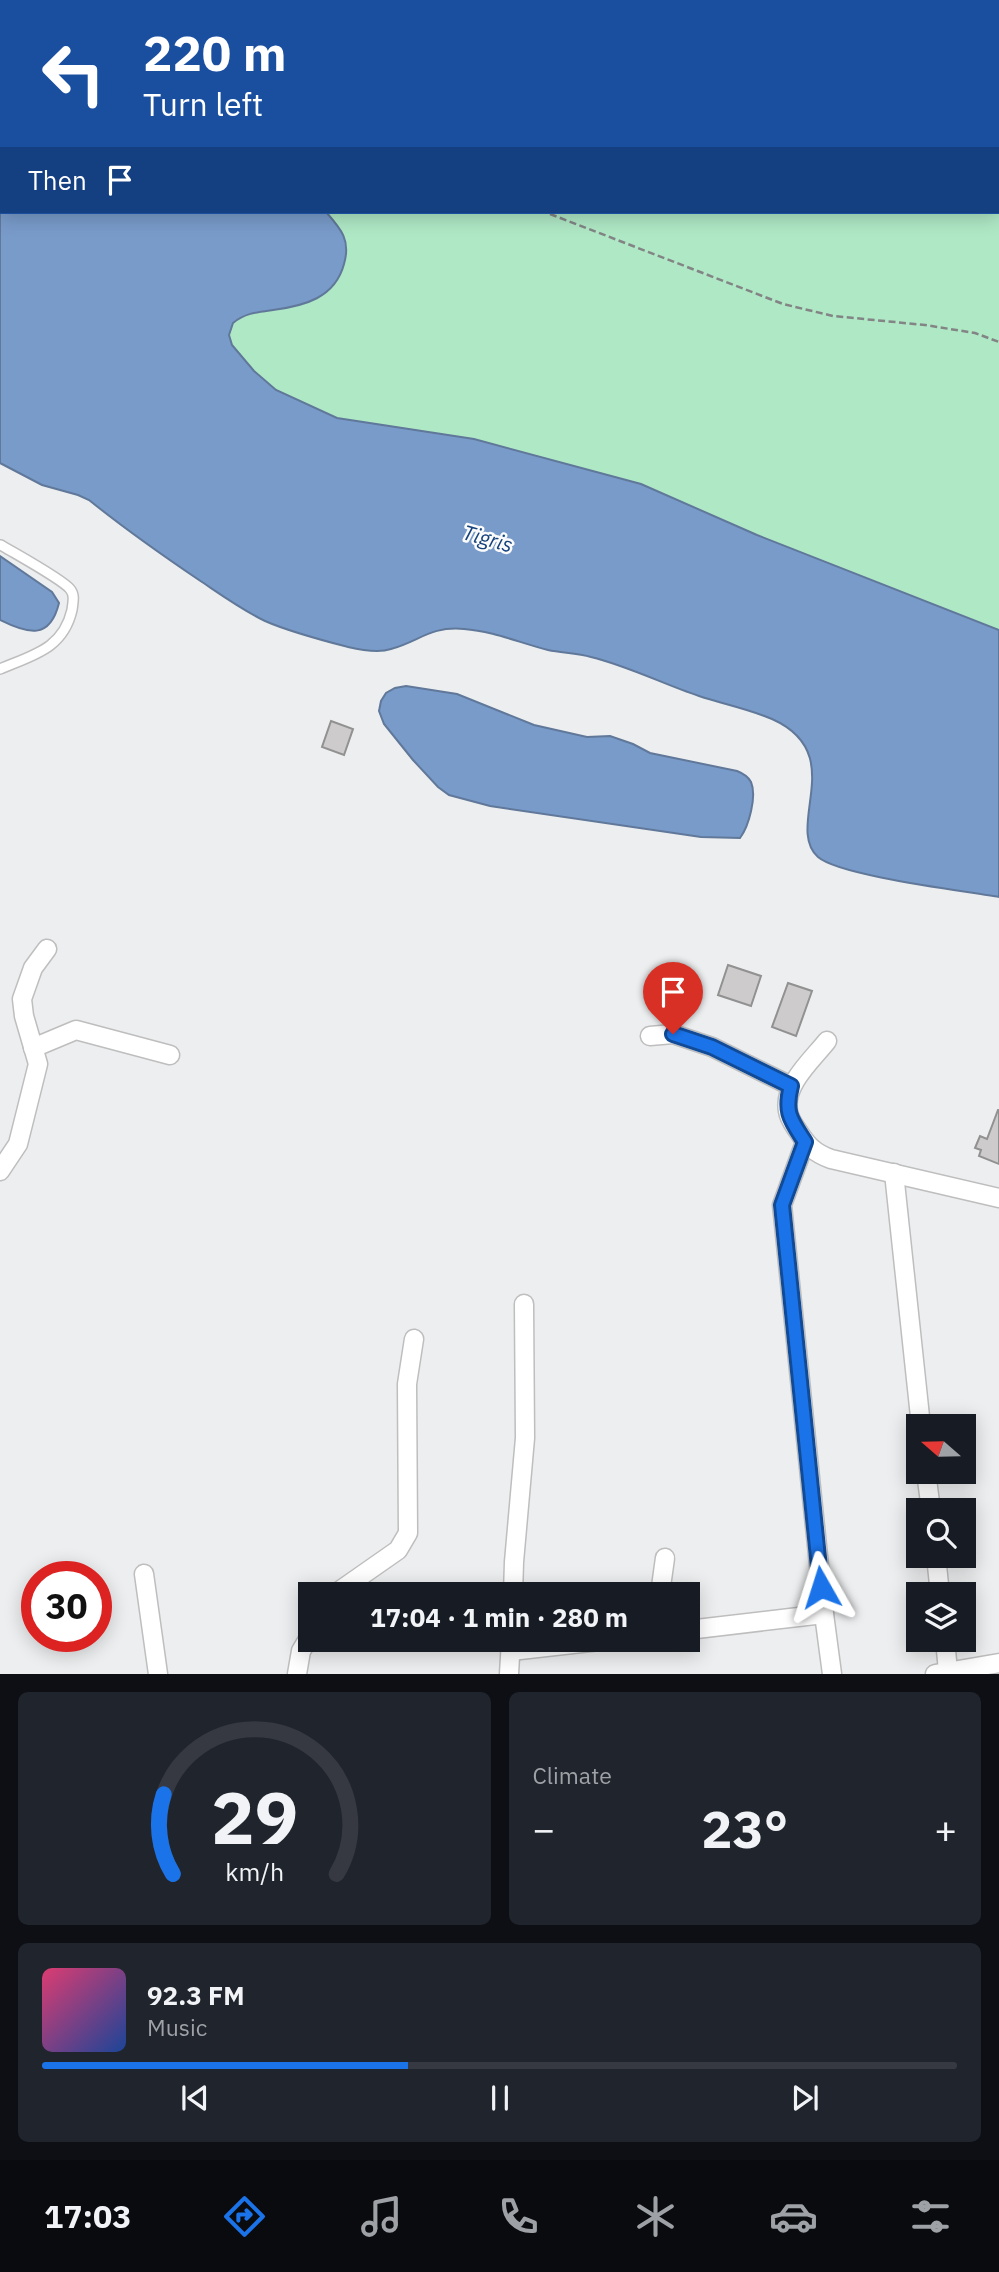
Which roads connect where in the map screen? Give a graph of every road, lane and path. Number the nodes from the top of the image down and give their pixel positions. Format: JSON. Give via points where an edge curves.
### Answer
{"nodes":[{"id":1,"x":550,"y":214,"type":"dead end"},
{"id":2,"x":999,"y":342,"type":"edge"},
{"id":3,"x":1,"y":545,"type":"edge"},
{"id":4,"x":0,"y":669,"type":"edge"},
{"id":5,"x":47,"y":949,"type":"dead end"},
{"id":6,"x":650,"y":1036,"type":"dead end"},
{"id":7,"x":827,"y":1041,"type":"dead end"},
{"id":8,"x":33,"y":1048,"type":"junction"},
{"id":9,"x":170,"y":1055,"type":"dead end"},
{"id":10,"x":791,"y":1086,"type":"junction"},
{"id":11,"x":805,"y":1142,"type":"junction"},
{"id":12,"x":0,"y":1171,"type":"edge"},
{"id":13,"x":894,"y":1173,"type":"junction"},
{"id":14,"x":999,"y":1198,"type":"edge"},
{"id":15,"x":524,"y":1304,"type":"dead end"},
{"id":16,"x":414,"y":1339,"type":"dead end"},
{"id":17,"x":920,"y":1414,"type":"edge"},
{"id":18,"x":665,"y":1558,"type":"dead end"},
{"id":19,"x":144,"y":1574,"type":"dead end"},
{"id":20,"x":352,"y":1582,"type":"edge"},
{"id":21,"x":513,"y":1582,"type":"edge"},
{"id":22,"x":662,"y":1582,"type":"edge"},
{"id":23,"x":824,"y":1614,"type":"junction"},
{"id":24,"x":700,"y":1629,"type":"edge"},
{"id":25,"x":301,"y":1652,"type":"edge"},
{"id":26,"x":511,"y":1652,"type":"edge"},
{"id":27,"x":944,"y":1652,"type":"edge"},
{"id":28,"x":999,"y":1663,"type":"edge"},
{"id":29,"x":941,"y":1672,"type":"edge"},
{"id":30,"x":158,"y":1674,"type":"edge"},
{"id":31,"x":297,"y":1674,"type":"edge"},
{"id":32,"x":509,"y":1674,"type":"edge"},
{"id":33,"x":832,"y":1674,"type":"edge"}],
"edges":[{"from":1,"to":2,"type":"path","via":[[783,304],[833,316],[975,333]]},
{"from":3,"to":4,"type":"lane","via":[[69,587],[74,600],[57,641]]},
{"from":5,"to":8,"type":"street","via":[[33,968],[22,999]]},
{"from":6,"to":10,"type":"street","via":[[673,1034],[712,1047]]},
{"from":7,"to":10,"type":"street"},
{"from":8,"to":9,"type":"street","via":[[76,1030]]},
{"from":8,"to":12,"type":"street","via":[[38,1064],[27,1113],[18,1144]]},
{"from":10,"to":11,"type":"street","via":[[788,1113]]},
{"from":11,"to":13,"type":"street","via":[[831,1159]]},
{"from":11,"to":23,"type":"street","via":[[782,1205]]},
{"from":13,"to":14,"type":"street"},
{"from":13,"to":17,"type":"street"},
{"from":15,"to":21,"type":"street","via":[[525,1438]]},
{"from":16,"to":20,"type":"street","via":[[407,1384],[408,1533],[398,1550]]},
{"from":18,"to":22,"type":"street"},
{"from":19,"to":30,"type":"street"},
{"from":23,"to":24,"type":"street"},
{"from":23,"to":33,"type":"street"},
{"from":25,"to":31,"type":"street"},
{"from":26,"to":32,"type":"street"},
{"from":27,"to":29,"type":"street"},
{"from":28,"to":29,"type":"street"}]}
